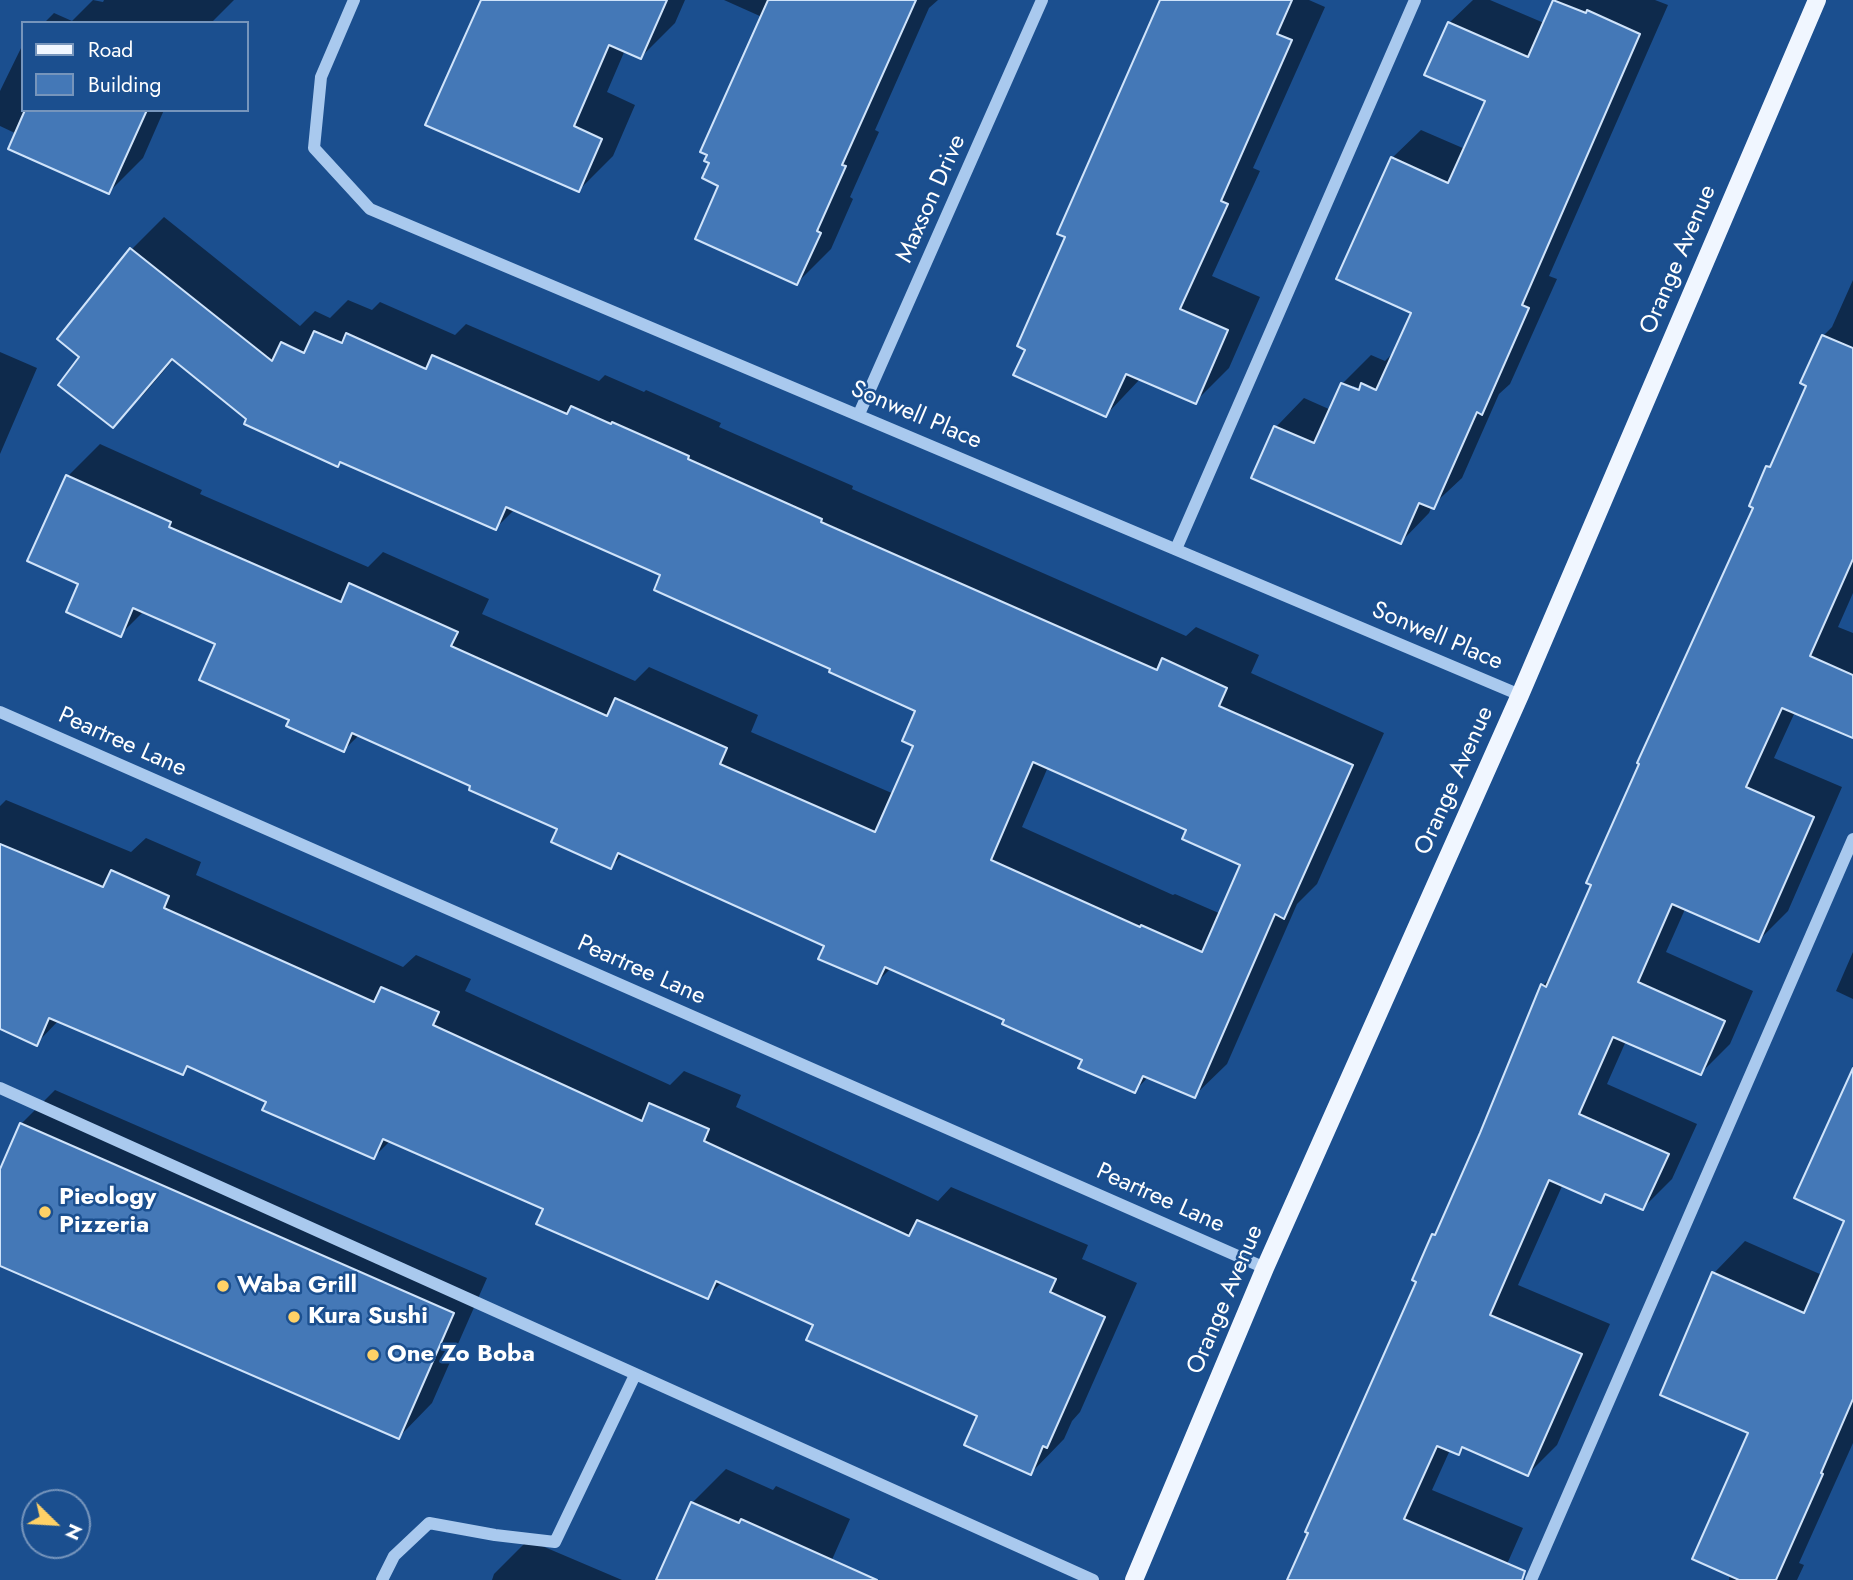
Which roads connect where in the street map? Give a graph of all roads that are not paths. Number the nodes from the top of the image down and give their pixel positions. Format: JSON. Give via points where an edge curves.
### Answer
{"nodes":[{"id":1,"x":354,"y":0,"type":"edge"},
{"id":2,"x":1042,"y":0,"type":"edge"},
{"id":3,"x":1415,"y":0,"type":"edge"},
{"id":4,"x":1818,"y":0,"type":"edge"},
{"id":5,"x":859,"y":414,"type":"junction"},
{"id":6,"x":1177,"y":549,"type":"junction"},
{"id":7,"x":1520,"y":695,"type":"junction"},
{"id":8,"x":0,"y":712,"type":"edge"},
{"id":9,"x":1853,"y":839,"type":"edge"},
{"id":10,"x":0,"y":1088,"type":"edge"},
{"id":11,"x":1265,"y":1268,"type":"junction"},
{"id":12,"x":635,"y":1375,"type":"junction"},
{"id":13,"x":382,"y":1580,"type":"edge"},
{"id":14,"x":1093,"y":1580,"type":"edge"},
{"id":15,"x":1134,"y":1580,"type":"edge"},
{"id":16,"x":1531,"y":1580,"type":"edge"}],
"edges":[{"from":1,"to":5,"type":"street","name":"Sonwell Place","via":[[321,77],[314,148],[370,209]]},
{"from":2,"to":5,"type":"street","name":"Maxson Drive"},
{"from":3,"to":6,"type":"street"},
{"from":4,"to":7,"type":"main road","name":"Orange Avenue"},
{"from":5,"to":6,"type":"street","name":"Sonwell Place"},
{"from":6,"to":7,"type":"street","name":"Sonwell Place"},
{"from":7,"to":11,"type":"main road","name":"Orange Avenue"},
{"from":8,"to":11,"type":"street","name":"Peartree Lane"},
{"from":9,"to":16,"type":"street"},
{"from":10,"to":12,"type":"street"},
{"from":11,"to":15,"type":"main road","name":"Orange Avenue"},
{"from":12,"to":13,"type":"street","via":[[555,1542],[429,1523],[394,1556]]},
{"from":12,"to":14,"type":"street"}]}
